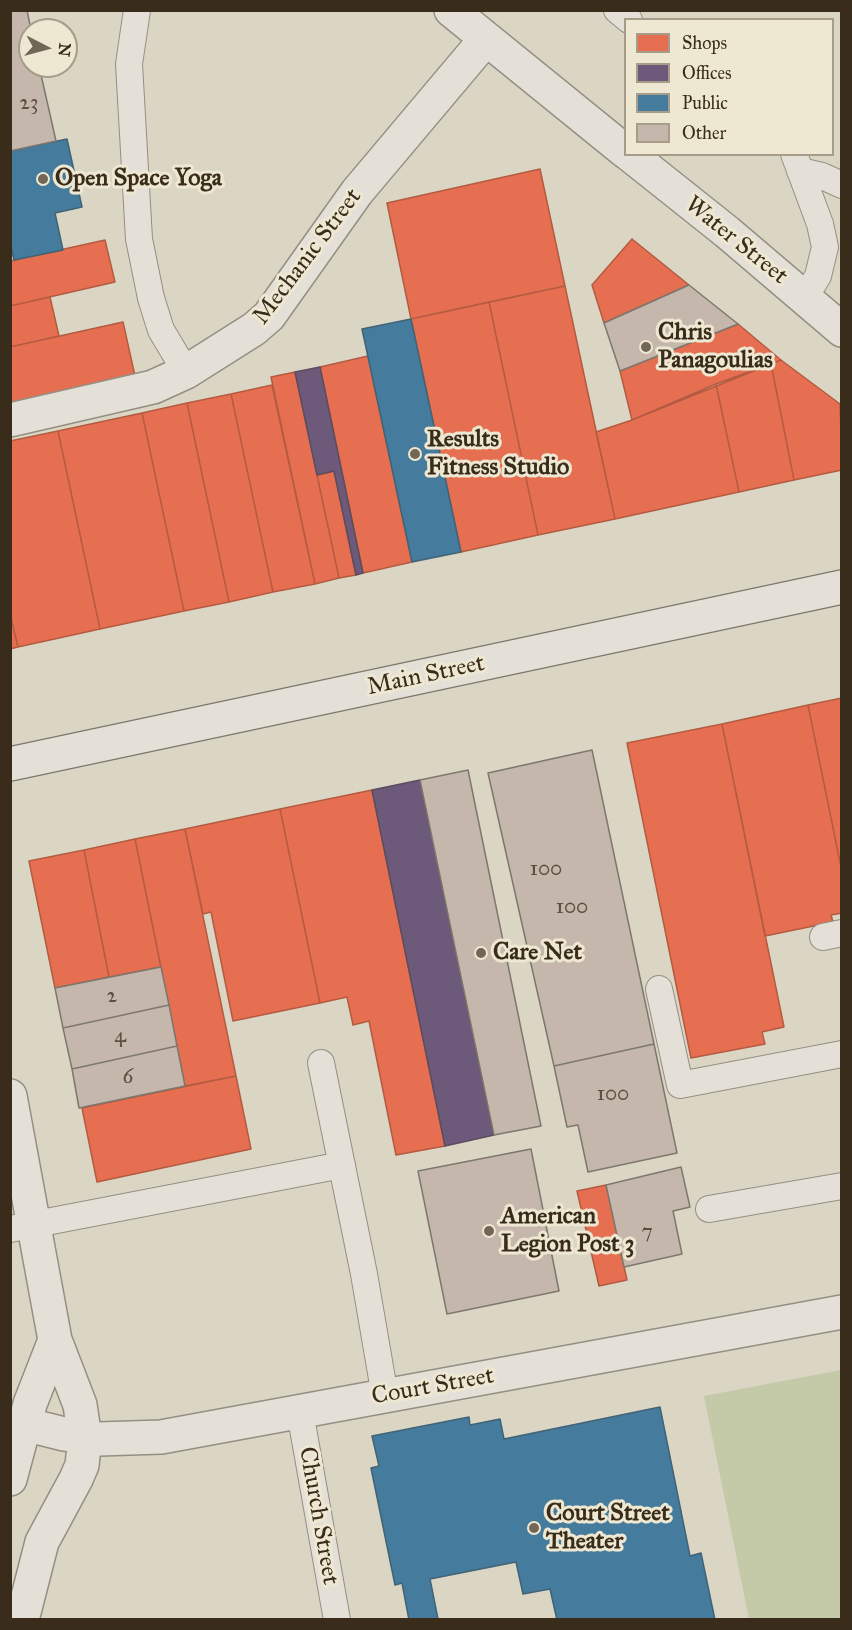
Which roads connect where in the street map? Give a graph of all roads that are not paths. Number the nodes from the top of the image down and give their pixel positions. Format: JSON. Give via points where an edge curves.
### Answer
{"nodes":[{"id":1,"x":137,"y":10,"type":"edge"},
{"id":2,"x":451,"y":10,"type":"edge"},
{"id":3,"x":485,"y":40,"type":"junction"},
{"id":4,"x":624,"y":151,"type":"edge"},
{"id":5,"x":631,"y":156,"type":"edge"},
{"id":6,"x":797,"y":163,"type":"edge"},
{"id":7,"x":842,"y":185,"type":"edge"},
{"id":8,"x":805,"y":297,"type":"junction"},
{"id":9,"x":842,"y":330,"type":"edge"},
{"id":10,"x":186,"y":372,"type":"junction"},
{"id":11,"x":10,"y":420,"type":"edge"},
{"id":12,"x":842,"y":587,"type":"edge"},
{"id":13,"x":10,"y":765,"type":"edge"},
{"id":14,"x":659,"y":988,"type":"dead end"},
{"id":15,"x":842,"y":1054,"type":"edge"},
{"id":16,"x":321,"y":1063,"type":"dead end"},
{"id":17,"x":10,"y":1096,"type":"edge"},
{"id":18,"x":342,"y":1165,"type":"junction"},
{"id":19,"x":842,"y":1186,"type":"edge"},
{"id":20,"x":709,"y":1209,"type":"dead end"},
{"id":21,"x":23,"y":1227,"type":"edge"},
{"id":22,"x":842,"y":1312,"type":"edge"},
{"id":23,"x":55,"y":1340,"type":"junction"},
{"id":24,"x":385,"y":1396,"type":"junction"},
{"id":25,"x":300,"y":1412,"type":"junction"},
{"id":26,"x":24,"y":1424,"type":"junction"},
{"id":27,"x":85,"y":1438,"type":"junction"},
{"id":28,"x":10,"y":1479,"type":"edge"},
{"id":29,"x":22,"y":1620,"type":"edge"},
{"id":30,"x":336,"y":1620,"type":"edge"}],
"edges":[{"from":1,"to":10,"type":"lane","via":[[129,64],[139,239],[161,330]]},
{"from":2,"to":3,"type":"street","name":"Water Street"},
{"from":3,"to":4,"type":"street","name":"Water Street"},
{"from":3,"to":10,"type":"street","name":"Mechanic Street","via":[[357,192],[269,316],[238,342]]},
{"from":5,"to":8,"type":"street","name":"Water Street"},
{"from":6,"to":7,"type":"lane"},
{"from":6,"to":8,"type":"lane","via":[[825,247],[818,276]]},
{"from":8,"to":9,"type":"street","name":"Water Street"},
{"from":10,"to":11,"type":"street","name":"Mechanic Street","via":[[133,393]]},
{"from":12,"to":13,"type":"street","name":"Main Street"},
{"from":14,"to":15,"type":"lane","via":[[680,1085]]},
{"from":16,"to":18,"type":"lane"},
{"from":17,"to":21,"type":"street"},
{"from":18,"to":21,"type":"lane"},
{"from":18,"to":24,"type":"lane"},
{"from":19,"to":20,"type":"lane"},
{"from":21,"to":23,"type":"street"},
{"from":22,"to":24,"type":"street","name":"Court Street"},
{"from":23,"to":26,"type":"street"},
{"from":23,"to":27,"type":"street","via":[[80,1405]]},
{"from":24,"to":25,"type":"street","name":"Court Street"},
{"from":25,"to":27,"type":"street","name":"Court Street","via":[[161,1437]]},
{"from":25,"to":30,"type":"lane","name":"Church Street"},
{"from":26,"to":27,"type":"street","name":"Court Street"},
{"from":26,"to":28,"type":"street"},
{"from":27,"to":29,"type":"street","via":[[82,1465],[39,1552]]}]}
